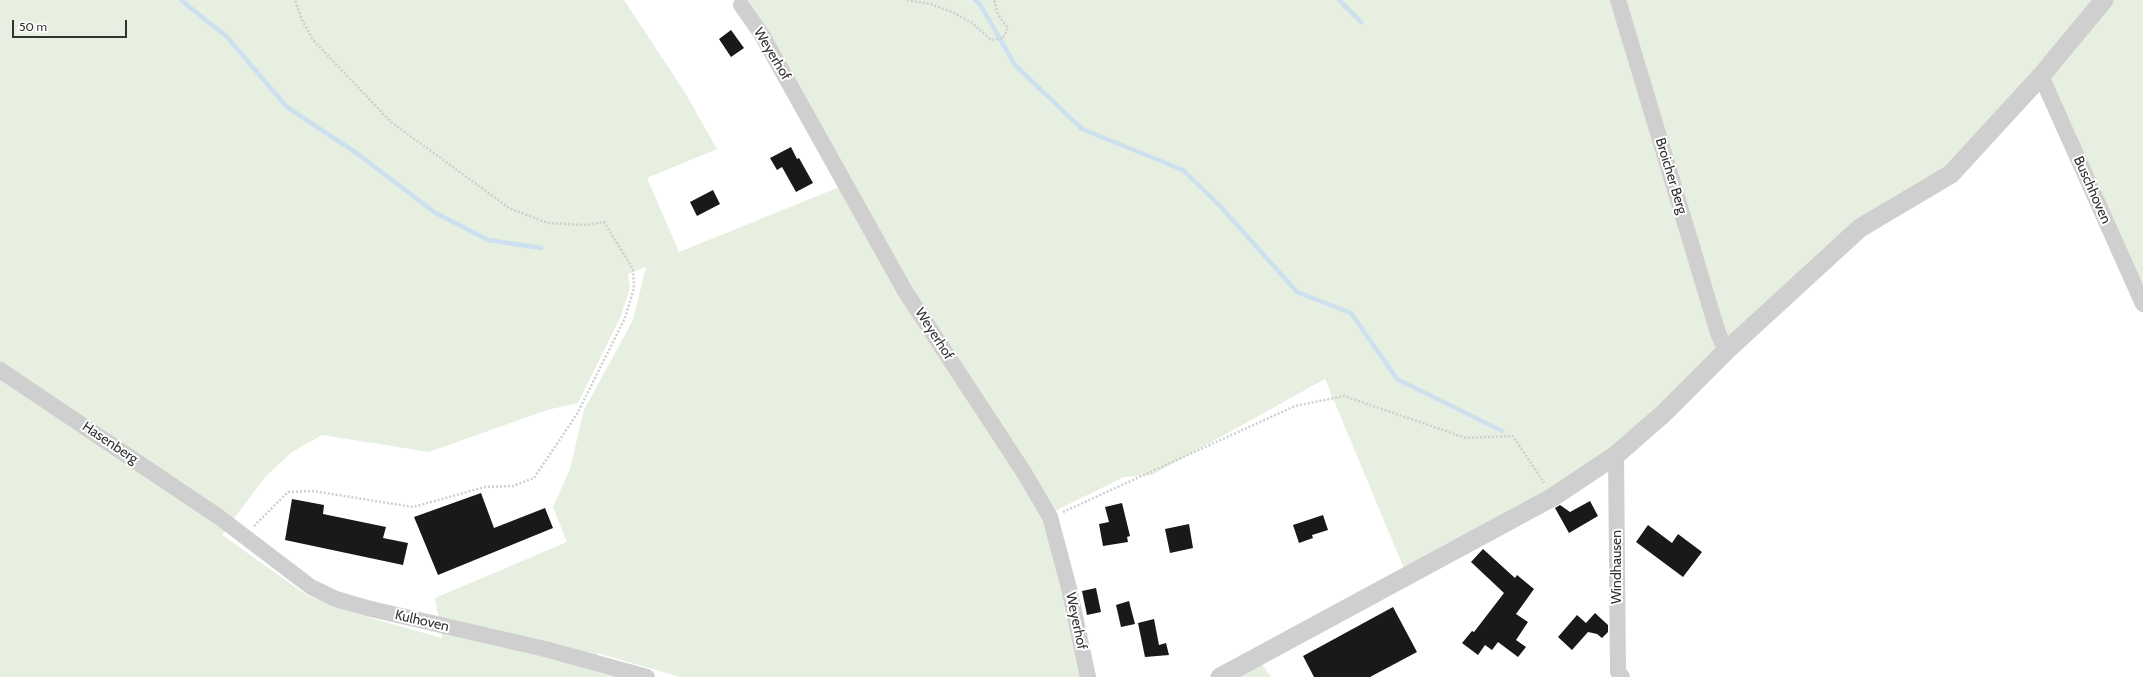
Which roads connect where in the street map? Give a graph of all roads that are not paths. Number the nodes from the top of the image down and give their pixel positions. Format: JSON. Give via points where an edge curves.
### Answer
{"nodes":[{"id":1,"x":1618,"y":0,"type":"edge"},
{"id":2,"x":2104,"y":0,"type":"edge"},
{"id":3,"x":741,"y":5,"type":"dead end"},
{"id":4,"x":2041,"y":76,"type":"junction"},
{"id":5,"x":2143,"y":304,"type":"edge"},
{"id":6,"x":1726,"y":351,"type":"junction"},
{"id":7,"x":0,"y":370,"type":"edge"},
{"id":8,"x":1616,"y":455,"type":"junction"},
{"id":9,"x":219,"y":517,"type":"joint"},
{"id":10,"x":647,"y":677,"type":"edge"},
{"id":11,"x":1088,"y":677,"type":"edge"},
{"id":12,"x":1220,"y":677,"type":"edge"},
{"id":13,"x":1622,"y":677,"type":"edge"}],
"edges":[{"from":1,"to":6,"type":"street","name":"Broicher Berg","via":[[1718,333]]},
{"from":2,"to":4,"type":"street"},
{"from":3,"to":11,"type":"street","name":"Weyerhof","via":[[762,35],[906,291],[1025,474],[1050,518],[1069,588]]},
{"from":4,"to":5,"type":"street","name":"Buschhoven"},
{"from":4,"to":6,"type":"street","via":[[1952,174],[1860,228]]},
{"from":6,"to":8,"type":"street","via":[[1663,414]]},
{"from":7,"to":9,"type":"street","name":"Hasenberg"},
{"from":8,"to":12,"type":"street","via":[[1553,497]]},
{"from":8,"to":13,"type":"street","name":"Windhausen","via":[[1618,672]]},
{"from":9,"to":10,"type":"street","name":"Kulhoven","via":[[311,587],[336,599],[545,649]]}]}
